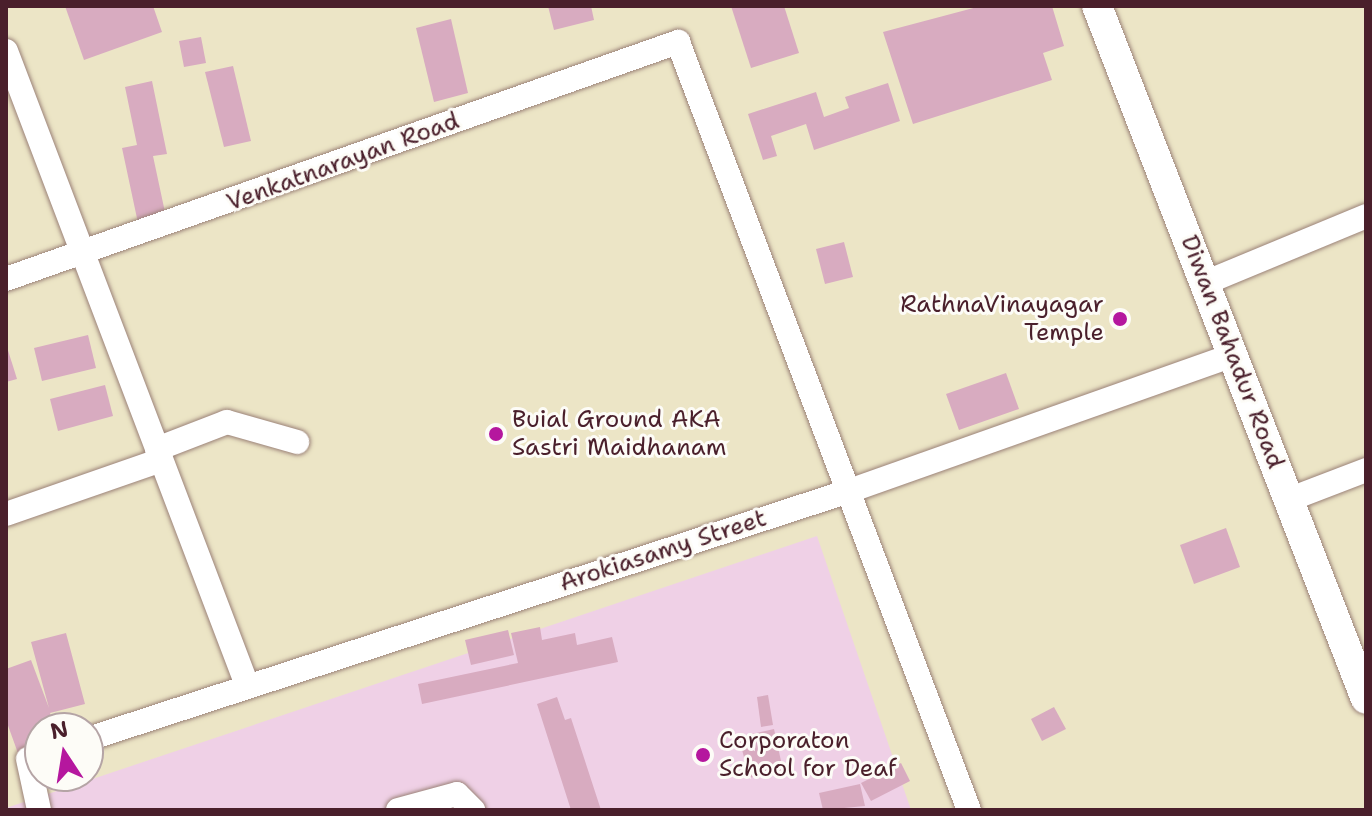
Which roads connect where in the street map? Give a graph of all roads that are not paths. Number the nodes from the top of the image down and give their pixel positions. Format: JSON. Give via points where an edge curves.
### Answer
{"nodes":[{"id":1,"x":1097,"y":6,"type":"edge"},
{"id":2,"x":6,"y":51,"type":"edge"},
{"id":3,"x":1366,"y":216,"type":"edge"},
{"id":4,"x":87,"y":253,"type":"junction"},
{"id":5,"x":6,"y":279,"type":"edge"},
{"id":6,"x":1207,"y":282,"type":"junction"},
{"id":7,"x":1235,"y":354,"type":"junction"},
{"id":8,"x":297,"y":442,"type":"dead end"},
{"id":9,"x":159,"y":454,"type":"junction"},
{"id":10,"x":1366,"y":470,"type":"edge"},
{"id":11,"x":852,"y":490,"type":"junction"},
{"id":12,"x":1288,"y":500,"type":"junction"},
{"id":13,"x":6,"y":514,"type":"edge"},
{"id":14,"x":1358,"y":659,"type":"edge"},
{"id":15,"x":247,"y":685,"type":"junction"},
{"id":16,"x":1366,"y":699,"type":"edge"},
{"id":17,"x":104,"y":734,"type":"edge"},
{"id":18,"x":398,"y":810,"type":"edge"},
{"id":19,"x":473,"y":810,"type":"edge"},
{"id":20,"x":969,"y":810,"type":"edge"}],
"edges":[{"from":1,"to":6,"type":"main road","name":"Diwan Bahadur Road"},
{"from":2,"to":4,"type":"street"},
{"from":3,"to":6,"type":"street"},
{"from":4,"to":5,"type":"street","name":"Venkatnarayan Road"},
{"from":4,"to":9,"type":"street"},
{"from":4,"to":11,"type":"street","name":"Venkatnarayan Road","via":[[678,42]]},
{"from":6,"to":7,"type":"main road","name":"Diwan Bahadur Road"},
{"from":7,"to":11,"type":"street","name":"Arokiasamy Street"},
{"from":7,"to":12,"type":"main road","name":"Diwan Bahadur Road"},
{"from":8,"to":9,"type":"street","via":[[227,422]]},
{"from":9,"to":13,"type":"street"},
{"from":9,"to":15,"type":"street"},
{"from":10,"to":12,"type":"street"},
{"from":11,"to":15,"type":"street","name":"Arokiasamy Street"},
{"from":11,"to":20,"type":"street"},
{"from":12,"to":14,"type":"main road","name":"Diwan Bahadur Road"},
{"from":14,"to":16,"type":"main road","name":"Diwan Bahadur Road"},
{"from":15,"to":17,"type":"street","name":"Arokiasamy Street"},
{"from":18,"to":19,"type":"street","via":[[457,794]]}]}
